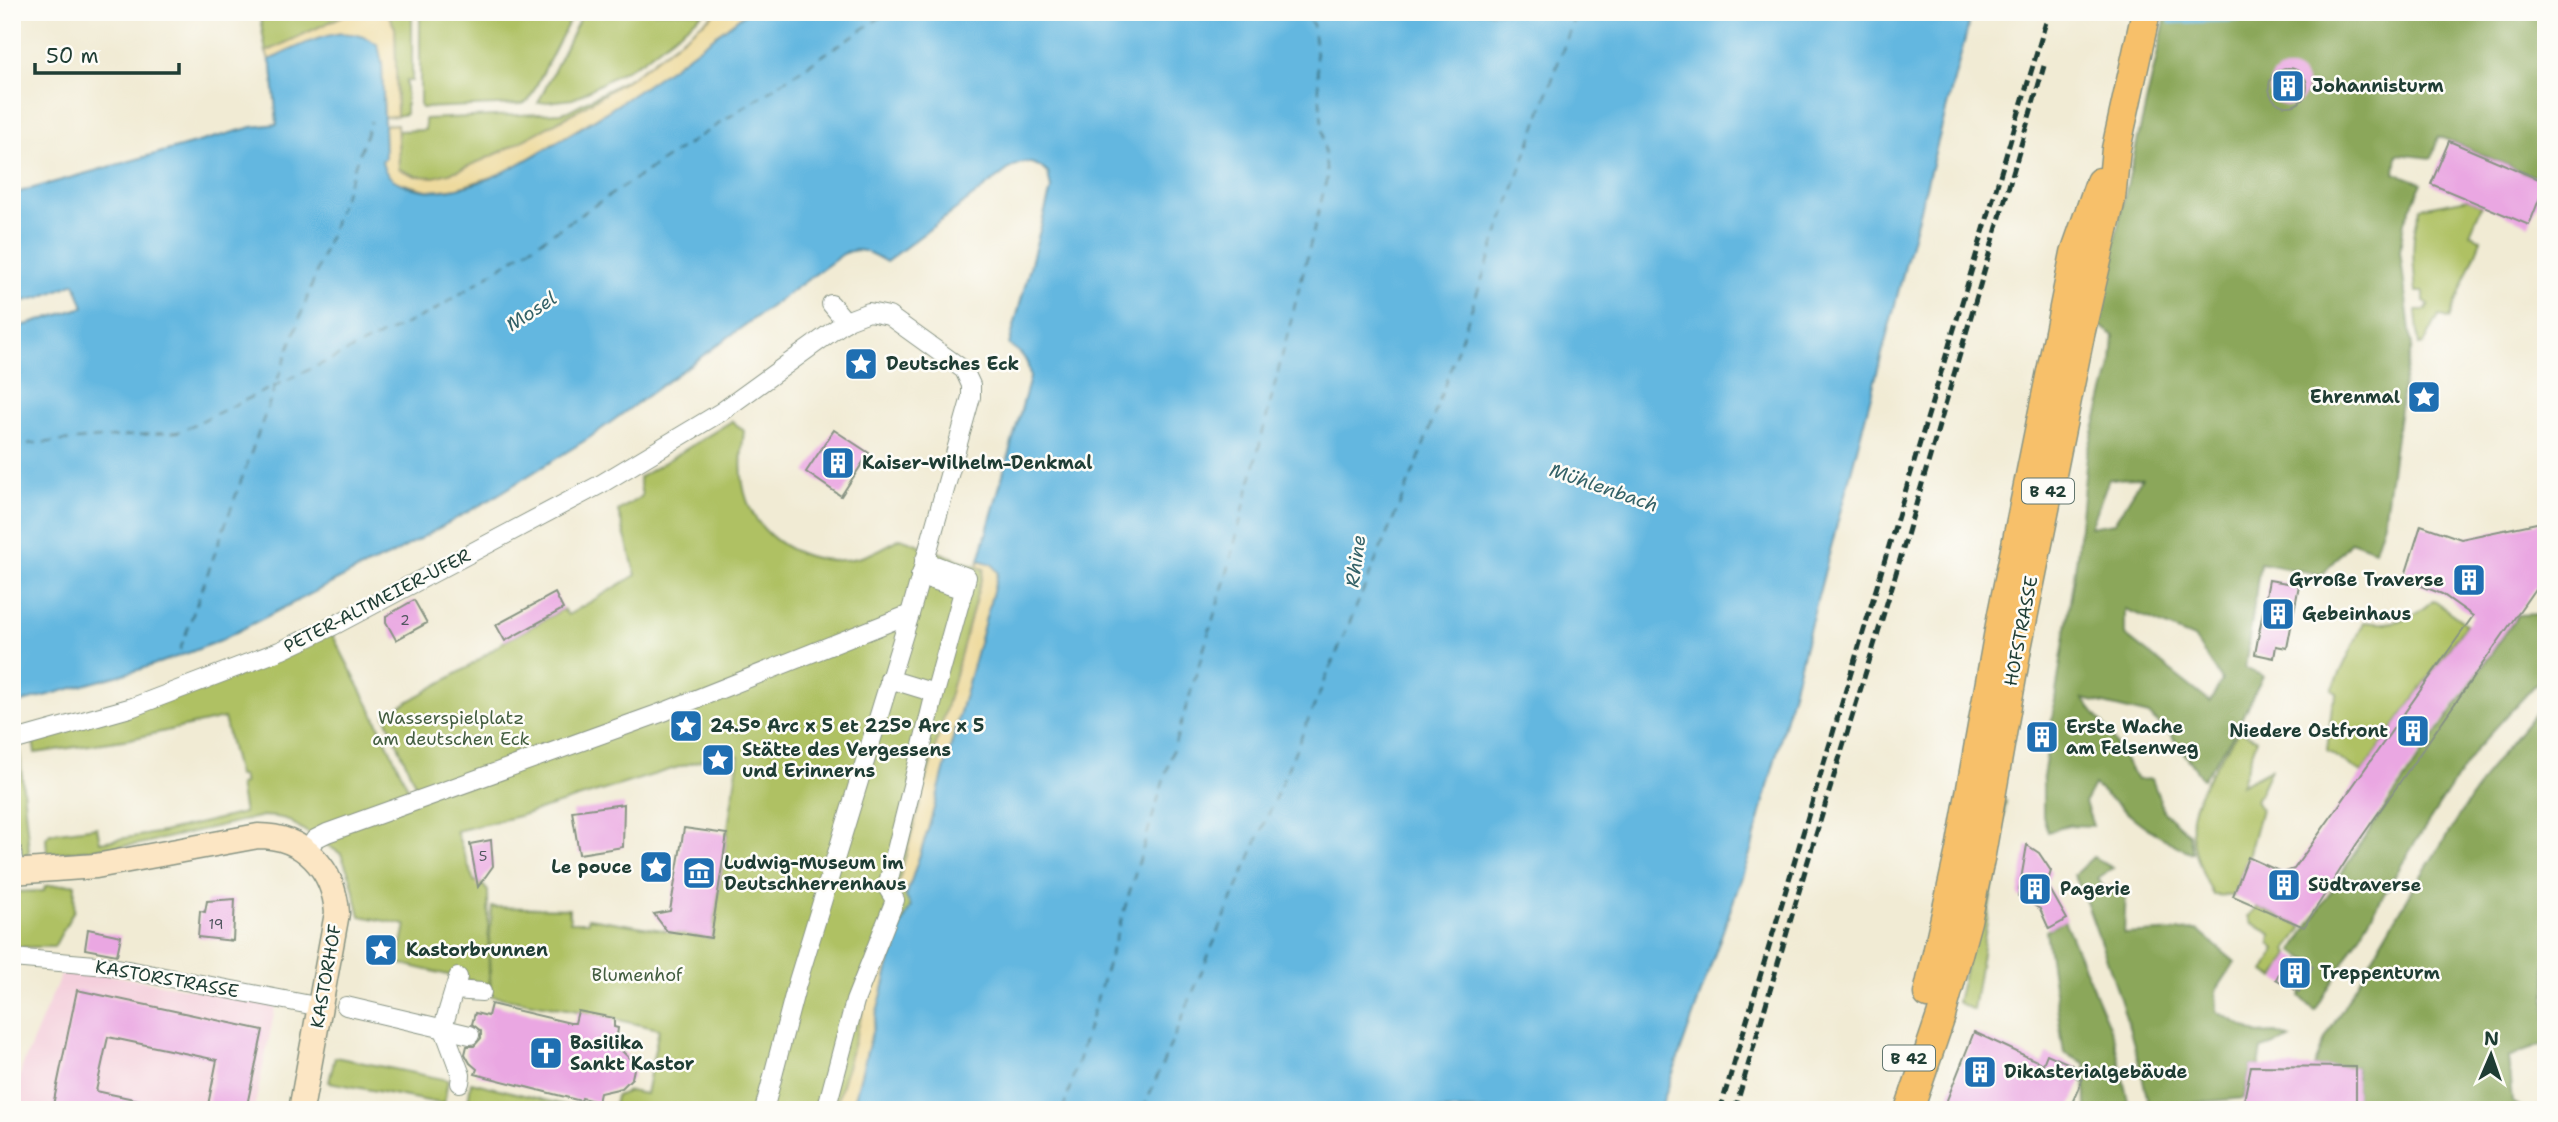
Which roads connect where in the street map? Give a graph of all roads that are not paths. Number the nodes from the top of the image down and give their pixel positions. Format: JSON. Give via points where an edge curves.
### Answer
{"nodes":[{"id":1,"x":2147,"y":12,"type":"edge"},
{"id":2,"x":2116,"y":149,"type":"junction"},
{"id":3,"x":831,"y":304,"type":"dead end"},
{"id":4,"x":846,"y":322,"type":"junction"},
{"id":5,"x":922,"y":568,"type":"junction"},
{"id":6,"x":909,"y":614,"type":"junction"},
{"id":7,"x":889,"y":679,"type":"junction"},
{"id":8,"x":935,"y":694,"type":"junction"},
{"id":9,"x":12,"y":741,"type":"edge"},
{"id":10,"x":309,"y":848,"type":"junction"},
{"id":11,"x":13,"y":860,"type":"edge"},
{"id":12,"x":12,"y":958,"type":"edge"},
{"id":13,"x":482,"y":992,"type":"dead end"},
{"id":14,"x":346,"y":1006,"type":"dead end"},
{"id":15,"x":321,"y":1007,"type":"junction"},
{"id":16,"x":443,"y":1027,"type":"junction"},
{"id":17,"x":470,"y":1035,"type":"dead end"},
{"id":18,"x":460,"y":1083,"type":"dead end"},
{"id":19,"x":301,"y":1110,"type":"edge"},
{"id":20,"x":764,"y":1110,"type":"edge"},
{"id":21,"x":826,"y":1110,"type":"edge"},
{"id":22,"x":1892,"y":1110,"type":"edge"},
{"id":23,"x":1909,"y":1110,"type":"edge"}],
"edges":[{"from":1,"to":2,"type":"main road","name":"HOFSTRASSE","number":"B 42"},
{"from":2,"to":22,"type":"main road","name":"HOFSTRASSE","number":"B 42","via":[[2074,253],[1950,901],[1925,1006]]},
{"from":2,"to":23,"type":"main road","name":"HOFSTRASSE","number":"B 42","via":[[2110,199],[2022,621],[1974,890],[1941,1016]]},
{"from":3,"to":4,"type":"street"},
{"from":4,"to":5,"type":"street","via":[[869,312],[889,316],[964,370],[978,402]]},
{"from":4,"to":9,"type":"street","name":"PETER-ALTMEIER-UFER","via":[[721,412],[601,484],[282,650],[133,707]]},
{"from":5,"to":6,"type":"street"},
{"from":5,"to":8,"type":"street","via":[[964,590]]},
{"from":6,"to":7,"type":"street"},
{"from":6,"to":10,"type":"street","via":[[640,720],[327,833]]},
{"from":7,"to":8,"type":"street"},
{"from":7,"to":20,"type":"street"},
{"from":8,"to":21,"type":"street","via":[[887,887],[895,900],[855,1001]]},
{"from":10,"to":11,"type":"street","via":[[258,836],[96,866]]},
{"from":10,"to":15,"type":"street","name":"KASTORHOF","via":[[336,899],[336,927]]},
{"from":12,"to":15,"type":"street","name":"KASTORSTRASSE","via":[[117,968]]},
{"from":13,"to":16,"type":"street","via":[[456,984]]},
{"from":14,"to":16,"type":"street","name":"KASTORHOF"},
{"from":15,"to":19,"type":"street","name":"KASTORHOF"},
{"from":16,"to":17,"type":"street","name":"KASTORHOF"},
{"from":16,"to":18,"type":"street"}]}
